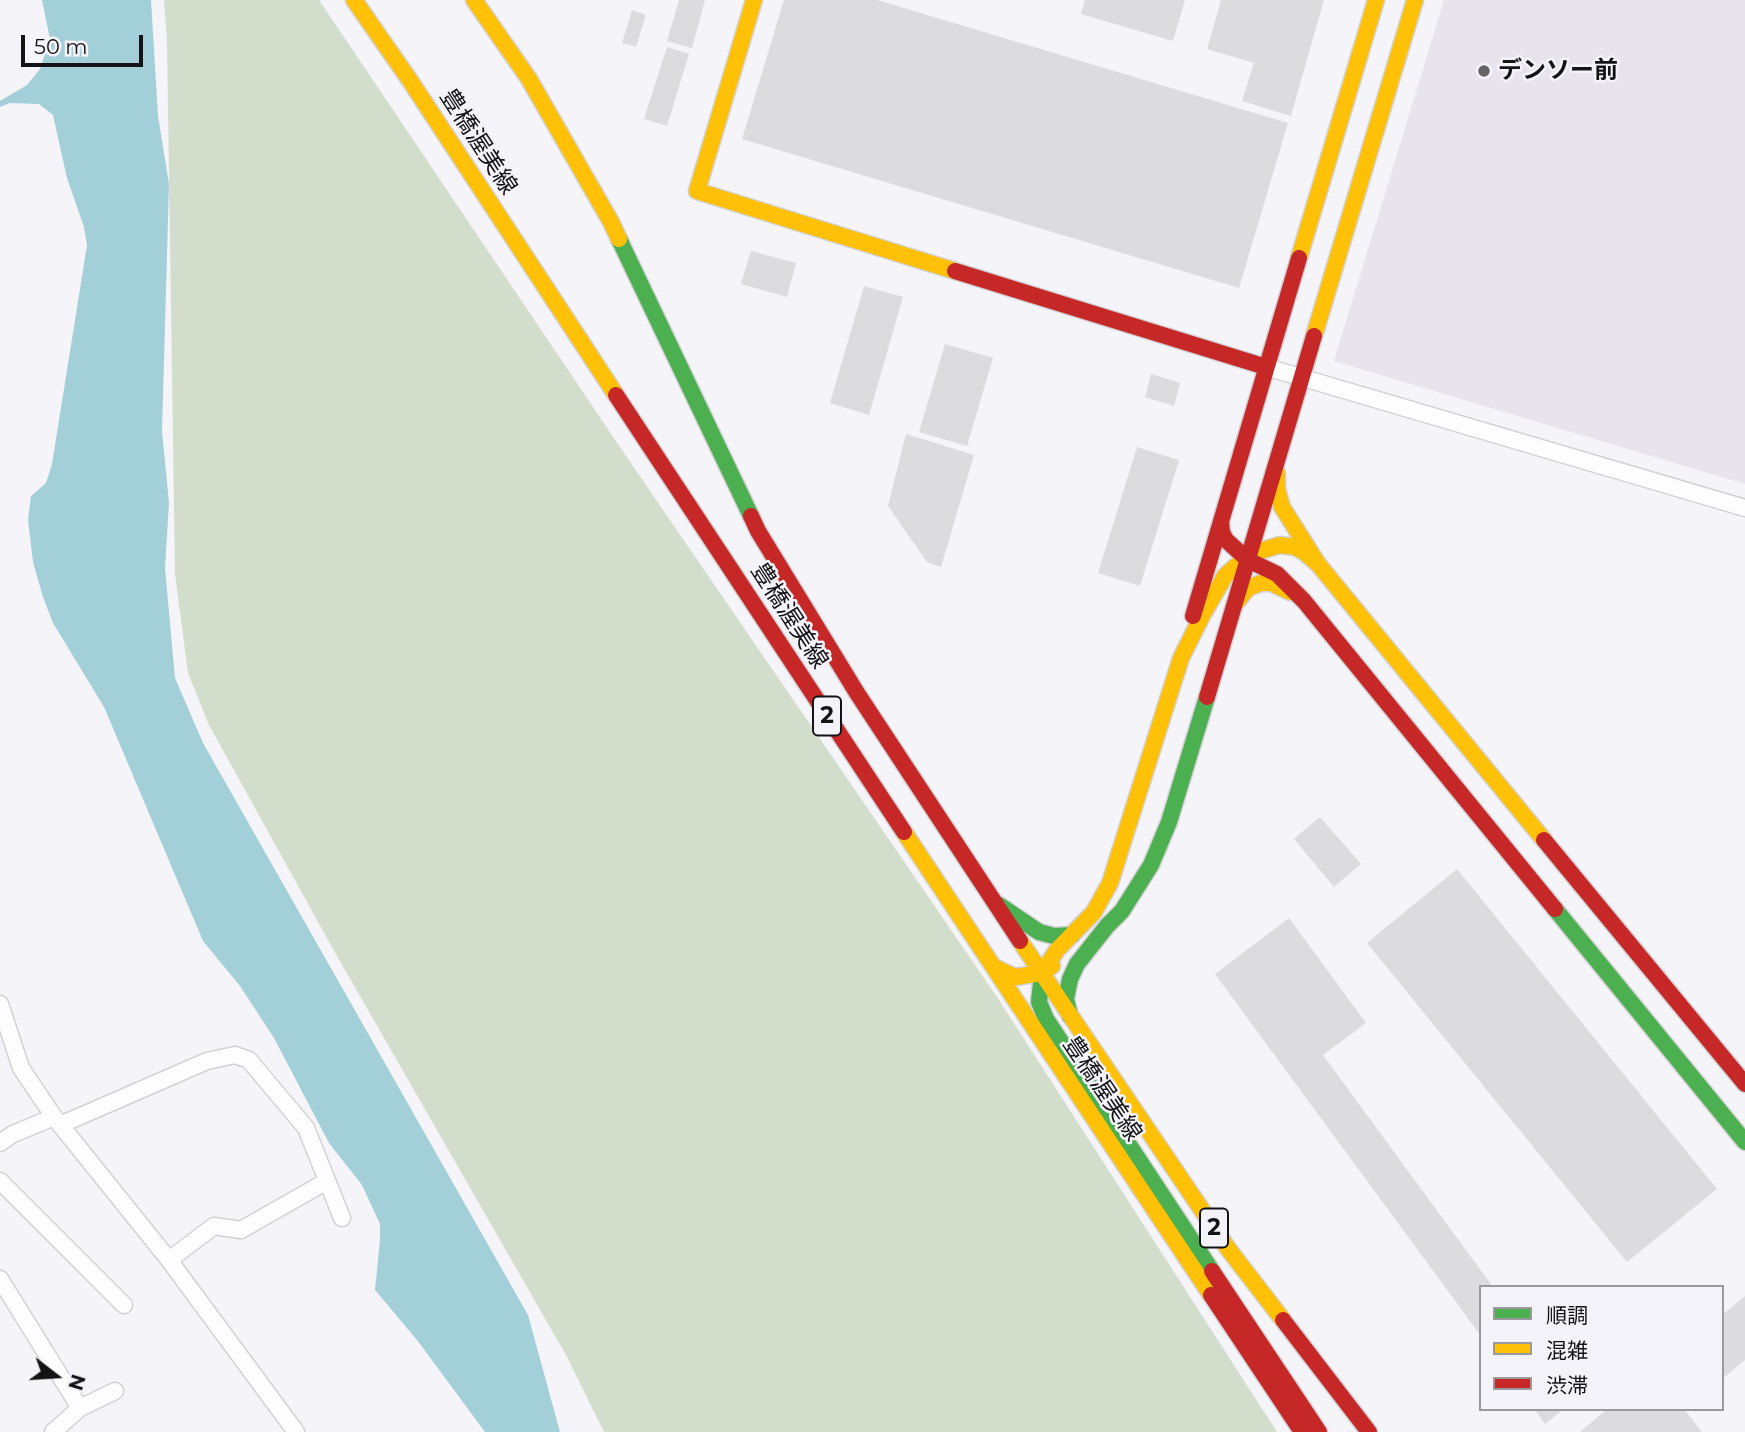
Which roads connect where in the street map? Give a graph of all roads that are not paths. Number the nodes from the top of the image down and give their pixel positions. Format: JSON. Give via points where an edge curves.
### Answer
{"nodes":[{"id":1,"x":354,"y":0,"type":"edge"},
{"id":2,"x":474,"y":0,"type":"edge"},
{"id":3,"x":754,"y":0,"type":"edge"},
{"id":4,"x":1376,"y":0,"type":"edge"},
{"id":5,"x":1415,"y":0,"type":"edge"},
{"id":6,"x":1266,"y":367,"type":"junction"},
{"id":7,"x":1302,"y":377,"type":"junction"},
{"id":8,"x":1276,"y":464,"type":"junction"},
{"id":9,"x":1745,"y":508,"type":"edge"},
{"id":10,"x":1221,"y":521,"type":"junction"},
{"id":11,"x":1248,"y":560,"type":"junction"},
{"id":12,"x":1318,"y":564,"type":"junction"},
{"id":13,"x":1304,"y":601,"type":"junction"},
{"id":14,"x":1234,"y":604,"type":"junction"},
{"id":15,"x":1181,"y":658,"type":"junction"},
{"id":16,"x":992,"y":900,"type":"junction"},
{"id":17,"x":1107,"y":926,"type":"junction"},
{"id":18,"x":1072,"y":935,"type":"junction"},
{"id":19,"x":994,"y":967,"type":"junction"},
{"id":20,"x":1042,"y":973,"type":"junction"},
{"id":21,"x":0,"y":1004,"type":"edge"},
{"id":22,"x":1070,"y":1016,"type":"junction"},
{"id":23,"x":1745,"y":1084,"type":"edge"},
{"id":24,"x":57,"y":1121,"type":"junction"},
{"id":25,"x":1745,"y":1142,"type":"edge"},
{"id":26,"x":0,"y":1143,"type":"edge"},
{"id":27,"x":0,"y":1181,"type":"edge"},
{"id":28,"x":327,"y":1181,"type":"junction"},
{"id":29,"x":342,"y":1218,"type":"dead end"},
{"id":30,"x":169,"y":1260,"type":"junction"},
{"id":31,"x":0,"y":1279,"type":"edge"},
{"id":32,"x":124,"y":1305,"type":"dead end"},
{"id":33,"x":115,"y":1391,"type":"dead end"},
{"id":34,"x":80,"y":1408,"type":"junction"},
{"id":35,"x":53,"y":1432,"type":"edge"},
{"id":36,"x":296,"y":1432,"type":"edge"},
{"id":37,"x":1302,"y":1432,"type":"edge"},
{"id":38,"x":1319,"y":1432,"type":"edge"},
{"id":39,"x":1369,"y":1432,"type":"edge"}],
"edges":[{"from":1,"to":19,"type":"street","name":"豊橋渥美線","number":"2"},
{"from":2,"to":16,"type":"street","name":"豊橋渥美線","number":"2","via":[[529,79],[611,222],[758,531]]},
{"from":3,"to":6,"type":"street","via":[[697,191]]},
{"from":4,"to":6,"type":"street"},
{"from":5,"to":7,"type":"street"},
{"from":6,"to":7,"type":"street"},
{"from":6,"to":10,"type":"street"},
{"from":7,"to":8,"type":"street"},
{"from":7,"to":9,"type":"street"},
{"from":8,"to":11,"type":"street"},
{"from":8,"to":12,"type":"street","via":[[1282,507]]},
{"from":10,"to":11,"type":"street","via":[[1226,541]]},
{"from":10,"to":15,"type":"street"},
{"from":11,"to":12,"type":"street","via":[[1280,545],[1295,547]]},
{"from":11,"to":13,"type":"street","via":[[1277,574]]},
{"from":11,"to":14,"type":"street"},
{"from":11,"to":15,"type":"street","via":[[1225,576]]},
{"from":12,"to":23,"type":"street"},
{"from":13,"to":14,"type":"street","via":[[1283,587],[1261,583],[1248,588]]},
{"from":13,"to":25,"type":"street"},
{"from":14,"to":17,"type":"street","via":[[1160,848],[1122,911]]},
{"from":15,"to":18,"type":"street","via":[[1110,883],[1094,912]]},
{"from":16,"to":18,"type":"street","via":[[1039,932]]},
{"from":16,"to":20,"type":"street","name":"豊橋渥美線","number":"2"},
{"from":17,"to":20,"type":"street"},
{"from":17,"to":22,"type":"street","via":[[1070,979],[1066,999]]},
{"from":18,"to":20,"type":"street"},
{"from":19,"to":20,"type":"street","via":[[1015,976]]},
{"from":19,"to":37,"type":"street","name":"豊橋渥美線","number":"2"},
{"from":20,"to":22,"type":"street","name":"豊橋渥美線","number":"2"},
{"from":20,"to":38,"type":"street","via":[[1039,1002],[1046,1019]]},
{"from":21,"to":24,"type":"street","via":[[21,1068]]},
{"from":22,"to":39,"type":"street","name":"豊橋渥美線","number":"2","via":[[1229,1251]]},
{"from":24,"to":26,"type":"street","via":[[13,1134]]},
{"from":24,"to":28,"type":"street","via":[[207,1060],[235,1055],[249,1060],[306,1128]]},
{"from":24,"to":30,"type":"street"},
{"from":27,"to":32,"type":"street"},
{"from":28,"to":29,"type":"street"},
{"from":28,"to":30,"type":"street","via":[[241,1230],[214,1226]]},
{"from":30,"to":36,"type":"street"},
{"from":31,"to":34,"type":"street"},
{"from":33,"to":34,"type":"street"},
{"from":34,"to":35,"type":"street"}]}
